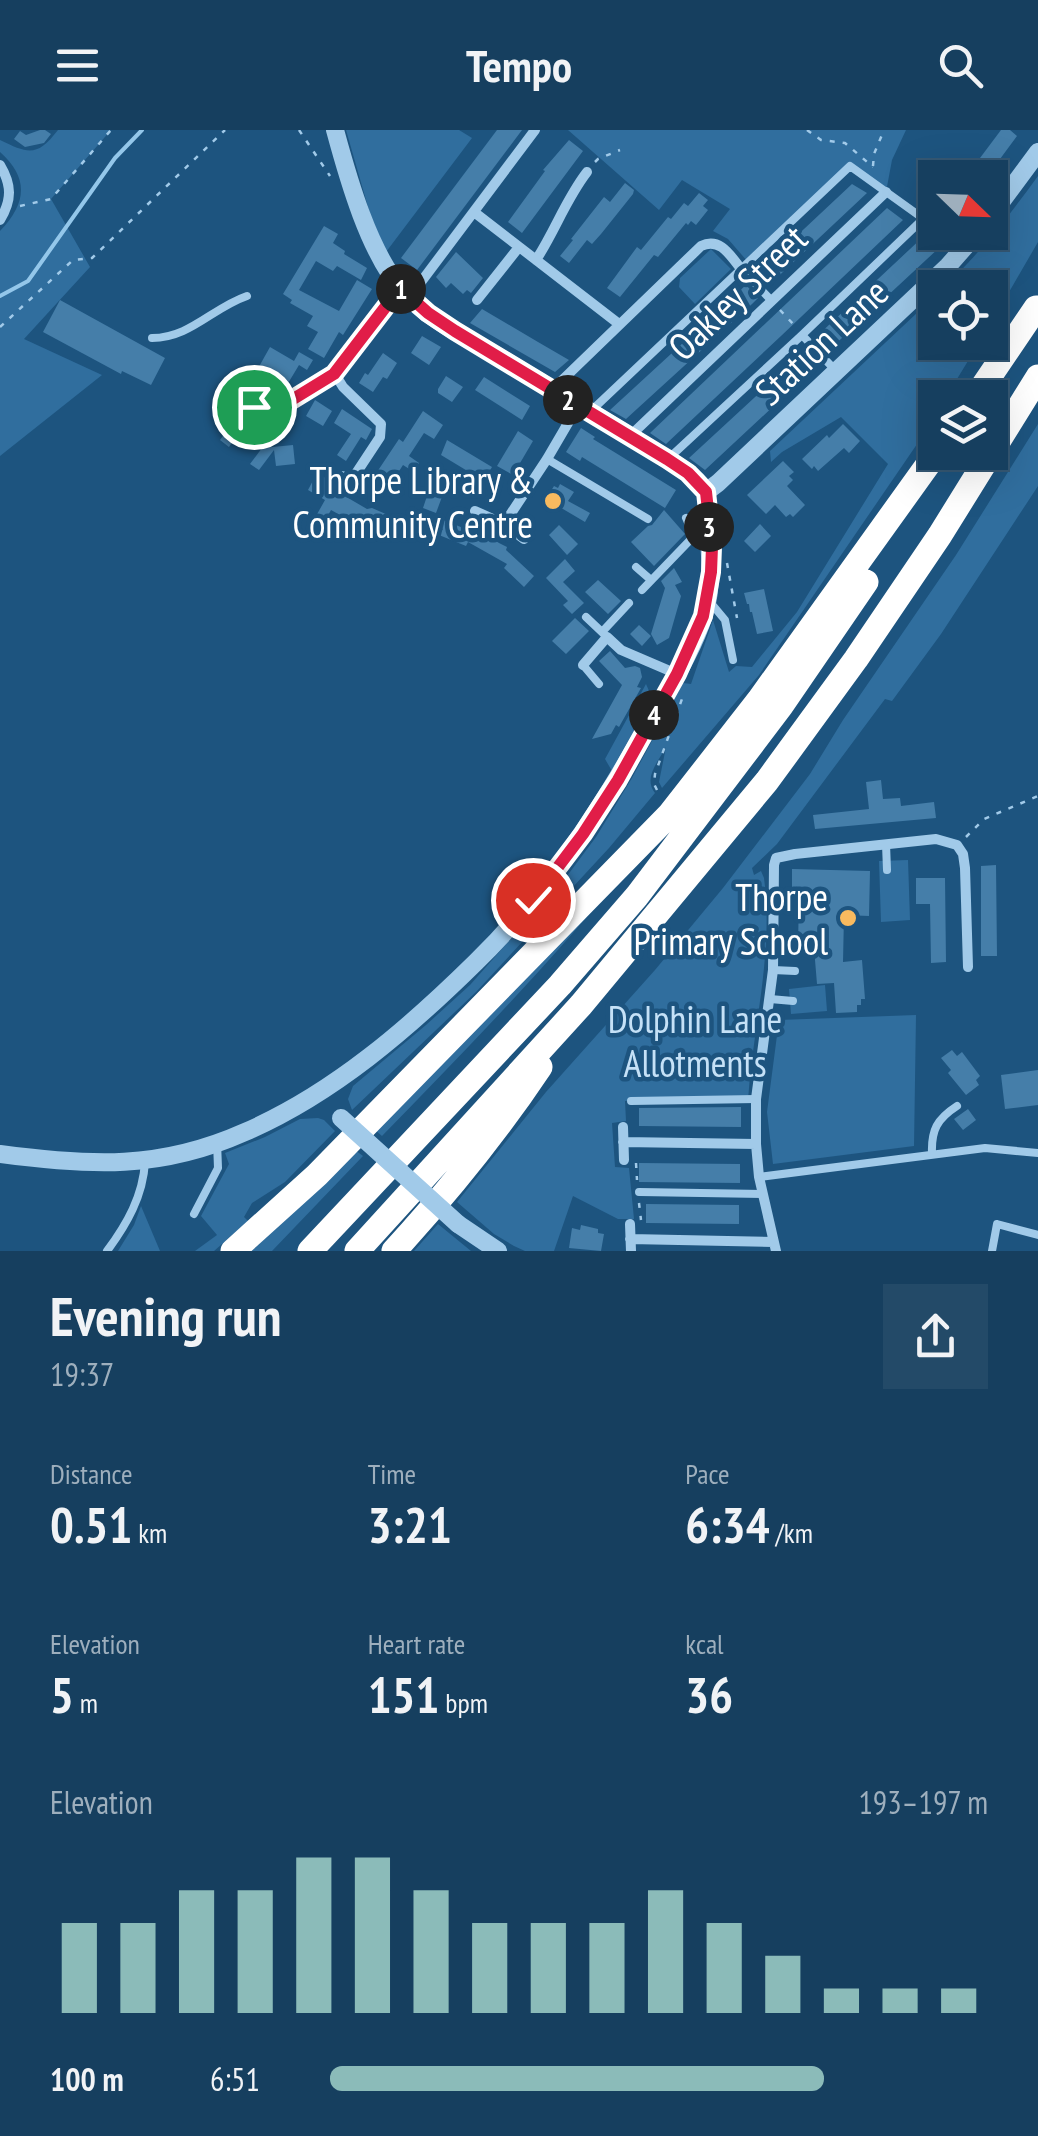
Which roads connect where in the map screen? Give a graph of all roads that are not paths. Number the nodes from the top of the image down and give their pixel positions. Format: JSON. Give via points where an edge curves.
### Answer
{"nodes":[{"id":1,"x":334,"y":130,"type":"edge"},
{"id":2,"x":535,"y":130,"type":"edge"},
{"id":3,"x":1038,"y":152,"type":"edge"},
{"id":4,"x":0,"y":165,"type":"edge"},
{"id":5,"x":587,"y":172,"type":"road end"},
{"id":6,"x":886,"y":192,"type":"junction"},
{"id":7,"x":1008,"y":193,"type":"edge"},
{"id":8,"x":474,"y":212,"type":"junction"},
{"id":9,"x":918,"y":214,"type":"edge"},
{"id":10,"x":0,"y":220,"type":"edge"},
{"id":11,"x":918,"y":223,"type":"edge"},
{"id":12,"x":518,"y":247,"type":"junction"},
{"id":13,"x":962,"y":250,"type":"edge"},
{"id":14,"x":536,"y":260,"type":"junction"},
{"id":15,"x":741,"y":269,"type":"junction"},
{"id":16,"x":405,"y":293,"type":"junction"},
{"id":17,"x":247,"y":296,"type":"dead end"},
{"id":18,"x":477,"y":300,"type":"dead end"},
{"id":19,"x":771,"y":300,"type":"junction"},
{"id":20,"x":1037,"y":306,"type":"edge"},
{"id":21,"x":619,"y":324,"type":"junction"},
{"id":22,"x":802,"y":334,"type":"junction"},
{"id":23,"x":152,"y":338,"type":"dead end"},
{"id":24,"x":836,"y":371,"type":"junction"},
{"id":25,"x":334,"y":374,"type":"junction"},
{"id":26,"x":1038,"y":377,"type":"edge"},
{"id":27,"x":987,"y":380,"type":"edge"},
{"id":28,"x":996,"y":380,"type":"edge"},
{"id":29,"x":552,"y":390,"type":"junction"},
{"id":30,"x":254,"y":407,"type":"dead end"},
{"id":31,"x":584,"y":409,"type":"junction"},
{"id":32,"x":272,"y":412,"type":"junction"},
{"id":33,"x":275,"y":430,"type":"dead end"},
{"id":34,"x":630,"y":436,"type":"junction"},
{"id":35,"x":547,"y":459,"type":"junction"},
{"id":36,"x":667,"y":459,"type":"junction"},
{"id":37,"x":924,"y":470,"type":"edge"},
{"id":38,"x":941,"y":470,"type":"edge"},
{"id":39,"x":352,"y":481,"type":"dead end"},
{"id":40,"x":706,"y":492,"type":"junction"},
{"id":41,"x":476,"y":511,"type":"dead end"},
{"id":42,"x":686,"y":518,"type":"dead end"},
{"id":43,"x":648,"y":519,"type":"dead end"},
{"id":44,"x":504,"y":524,"type":"junction"},
{"id":45,"x":524,"y":539,"type":"dead end"},
{"id":46,"x":705,"y":539,"type":"junction"},
{"id":47,"x":636,"y":566,"type":"dead end"},
{"id":48,"x":651,"y":580,"type":"junction"},
{"id":49,"x":642,"y":590,"type":"dead end"},
{"id":50,"x":707,"y":598,"type":"junction"},
{"id":51,"x":629,"y":603,"type":"dead end"},
{"id":52,"x":586,"y":617,"type":"dead end"},
{"id":53,"x":604,"y":634,"type":"junction"},
{"id":54,"x":734,"y":660,"type":"dead end"},
{"id":55,"x":583,"y":665,"type":"joint"},
{"id":56,"x":677,"y":674,"type":"junction"},
{"id":57,"x":599,"y":684,"type":"dead end"},
{"id":58,"x":804,"y":836,"type":"dead end"},
{"id":59,"x":886,"y":844,"type":"junction"},
{"id":60,"x":806,"y":853,"type":"junction"},
{"id":61,"x":887,"y":870,"type":"dead end"},
{"id":62,"x":968,"y":967,"type":"dead end"},
{"id":63,"x":774,"y":970,"type":"junction"},
{"id":64,"x":795,"y":971,"type":"dead end"},
{"id":65,"x":770,"y":999,"type":"junction"},
{"id":66,"x":792,"y":1002,"type":"dead end"},
{"id":67,"x":581,"y":1004,"type":"junction"},
{"id":68,"x":319,"y":1092,"type":"junction"},
{"id":69,"x":756,"y":1100,"type":"junction"},
{"id":70,"x":631,"y":1102,"type":"dead end"},
{"id":71,"x":958,"y":1106,"type":"dead end"},
{"id":72,"x":622,"y":1127,"type":"dead end"},
{"id":73,"x":216,"y":1142,"type":"junction"},
{"id":74,"x":629,"y":1142,"type":"junction"},
{"id":75,"x":756,"y":1144,"type":"junction"},
{"id":76,"x":1038,"y":1153,"type":"edge"},
{"id":77,"x":0,"y":1154,"type":"edge"},
{"id":78,"x":932,"y":1154,"type":"junction"},
{"id":79,"x":624,"y":1160,"type":"dead end"},
{"id":80,"x":144,"y":1162,"type":"junction"},
{"id":81,"x":759,"y":1177,"type":"junction"},
{"id":82,"x":638,"y":1192,"type":"road end"},
{"id":83,"x":762,"y":1194,"type":"junction"},
{"id":84,"x":194,"y":1214,"type":"dead end"},
{"id":85,"x":630,"y":1224,"type":"dead end"},
{"id":86,"x":1038,"y":1234,"type":"edge"},
{"id":87,"x":634,"y":1243,"type":"edge"},
{"id":88,"x":774,"y":1246,"type":"edge"},
{"id":89,"x":107,"y":1251,"type":"edge"},
{"id":90,"x":233,"y":1251,"type":"edge"},
{"id":91,"x":310,"y":1251,"type":"edge"},
{"id":92,"x":356,"y":1251,"type":"edge"},
{"id":93,"x":394,"y":1251,"type":"edge"},
{"id":94,"x":498,"y":1251,"type":"edge"},
{"id":95,"x":992,"y":1251,"type":"edge"}],
"edges":[{"from":1,"to":16,"type":"street","via":[[350,186]]},
{"from":2,"to":8,"type":"street"},
{"from":3,"to":7,"type":"street"},
{"from":4,"to":10,"type":"street","via":[[10,197]]},
{"from":5,"to":14,"type":"street"},
{"from":6,"to":9,"type":"lane"},
{"from":6,"to":15,"type":"lane","via":[[850,166]]},
{"from":6,"to":19,"type":"street","name":"Oakley Street"},
{"from":8,"to":12,"type":"street"},
{"from":8,"to":16,"type":"street"},
{"from":11,"to":22,"type":"lane"},
{"from":12,"to":14,"type":"street"},
{"from":12,"to":18,"type":"street"},
{"from":13,"to":24,"type":"street","name":"Station Lane"},
{"from":14,"to":21,"type":"street"},
{"from":15,"to":19,"type":"lane"},
{"from":15,"to":21,"type":"street","via":[[718,244],[701,246]]},
{"from":15,"to":31,"type":"lane"},
{"from":16,"to":25,"type":"street"},
{"from":16,"to":29,"type":"street"},
{"from":17,"to":23,"type":"lane","via":[[185,332]]},
{"from":19,"to":34,"type":"street","name":"Oakley Street"},
{"from":20,"to":27,"type":"highway"},
{"from":20,"to":28,"type":"highway"},
{"from":21,"to":29,"type":"street"},
{"from":22,"to":24,"type":"lane"},
{"from":22,"to":36,"type":"lane"},
{"from":24,"to":40,"type":"street","name":"Station Lane"},
{"from":25,"to":32,"type":"street"},
{"from":25,"to":39,"type":"street","via":[[381,424],[380,438]]},
{"from":26,"to":67,"type":"highway","via":[[940,536],[768,781]]},
{"from":29,"to":31,"type":"street"},
{"from":30,"to":32,"type":"street"},
{"from":31,"to":34,"type":"street"},
{"from":31,"to":35,"type":"street"},
{"from":32,"to":33,"type":"street"},
{"from":34,"to":36,"type":"street"},
{"from":35,"to":43,"type":"lane"},
{"from":35,"to":44,"type":"street"},
{"from":36,"to":40,"type":"street"},
{"from":37,"to":90,"type":"highway","via":[[670,814],[331,1161]]},
{"from":38,"to":91,"type":"highway","via":[[781,706],[636,896]]},
{"from":40,"to":46,"type":"street"},
{"from":41,"to":44,"type":"street"},
{"from":42,"to":46,"type":"lane"},
{"from":44,"to":45,"type":"street"},
{"from":46,"to":48,"type":"lane"},
{"from":46,"to":50,"type":"street"},
{"from":47,"to":48,"type":"lane"},
{"from":48,"to":49,"type":"lane"},
{"from":50,"to":54,"type":"lane","via":[[725,620]]},
{"from":50,"to":56,"type":"street"},
{"from":51,"to":53,"type":"lane"},
{"from":52,"to":53,"type":"lane"},
{"from":53,"to":55,"type":"street"},
{"from":53,"to":56,"type":"street","via":[[621,650]]},
{"from":55,"to":57,"type":"lane"},
{"from":56,"to":68,"type":"street","via":[[609,794],[533,900],[397,1034]]},
{"from":58,"to":60,"type":"street"},
{"from":59,"to":60,"type":"street"},
{"from":59,"to":61,"type":"lane"},
{"from":59,"to":62,"type":"street","via":[[957,844],[965,868]]},
{"from":60,"to":63,"type":"street","via":[[776,858]]},
{"from":63,"to":64,"type":"lane"},
{"from":63,"to":65,"type":"street"},
{"from":65,"to":66,"type":"lane"},
{"from":65,"to":69,"type":"street"},
{"from":67,"to":92,"type":"highway"},
{"from":67,"to":93,"type":"highway","via":[[504,1120]]},
{"from":68,"to":73,"type":"street"},
{"from":68,"to":94,"type":"street","bridge":true,"via":[[458,1224]]},
{"from":69,"to":70,"type":"lane"},
{"from":69,"to":75,"type":"street"},
{"from":71,"to":78,"type":"lane","via":[[941,1117]]},
{"from":72,"to":74,"type":"street"},
{"from":73,"to":80,"type":"street"},
{"from":73,"to":84,"type":"lane","via":[[218,1168]]},
{"from":74,"to":75,"type":"street"},
{"from":74,"to":79,"type":"street"},
{"from":75,"to":81,"type":"street"},
{"from":76,"to":78,"type":"lane","via":[[986,1148]]},
{"from":77,"to":80,"type":"street"},
{"from":78,"to":81,"type":"lane"},
{"from":80,"to":89,"type":"lane","via":[[132,1212]]},
{"from":81,"to":83,"type":"street"},
{"from":82,"to":83,"type":"lane"},
{"from":83,"to":88,"type":"street"},
{"from":85,"to":87,"type":"street"},
{"from":86,"to":95,"type":"lane","via":[[997,1224]]},
{"from":87,"to":88,"type":"street"}]}
